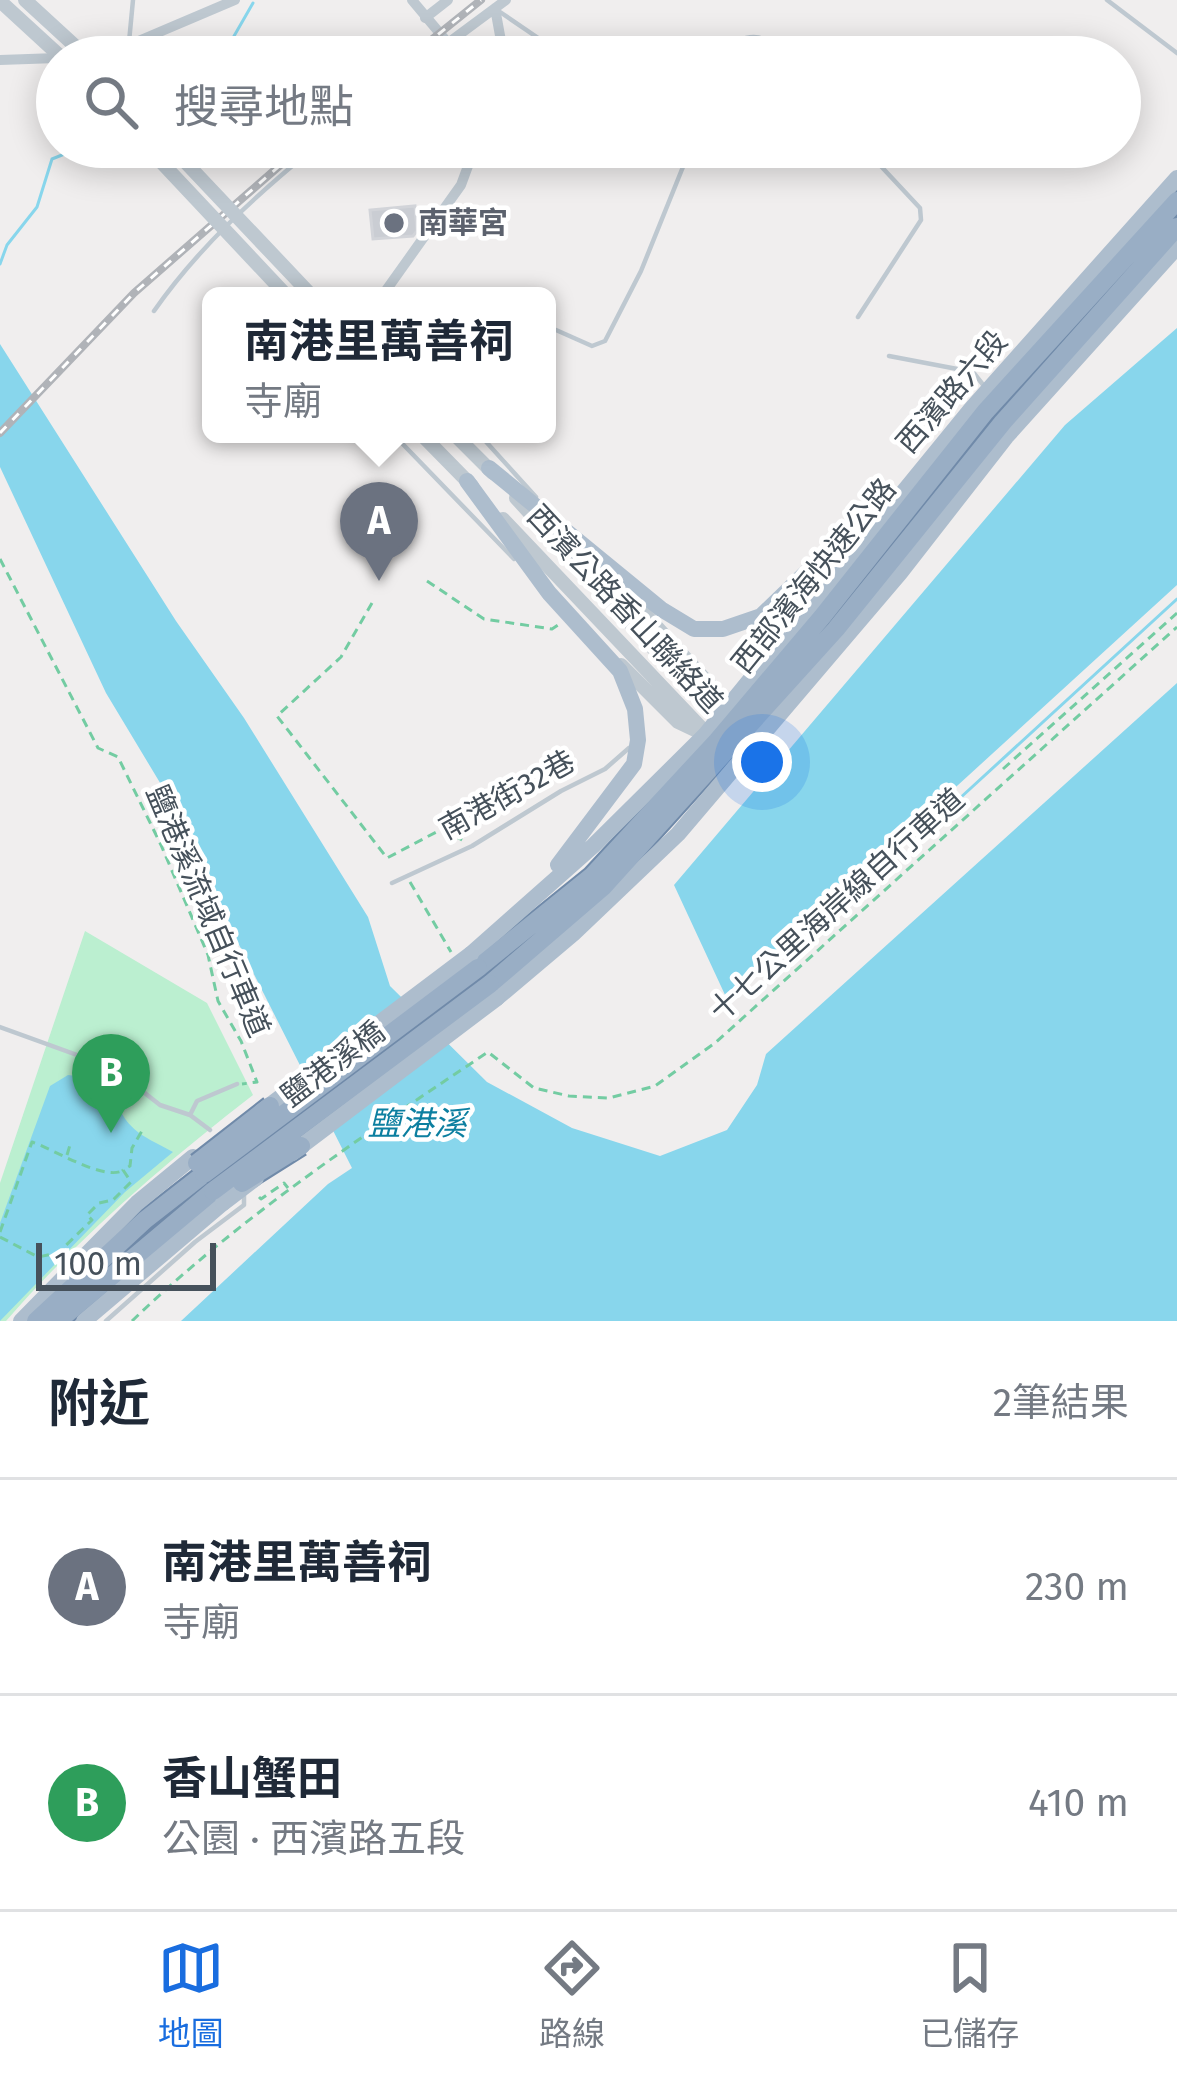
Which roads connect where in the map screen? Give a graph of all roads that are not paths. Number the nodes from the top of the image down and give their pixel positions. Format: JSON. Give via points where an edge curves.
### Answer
{"nodes":[{"id":1,"x":25,"y":0,"type":"edge"},
{"id":2,"x":133,"y":0,"type":"edge"},
{"id":3,"x":235,"y":0,"type":"edge"},
{"id":4,"x":412,"y":0,"type":"edge"},
{"id":5,"x":448,"y":0,"type":"edge"},
{"id":6,"x":1107,"y":0,"type":"edge"},
{"id":7,"x":0,"y":1,"type":"edge"},
{"id":8,"x":501,"y":4,"type":"edge"},
{"id":9,"x":425,"y":18,"type":"junction"},
{"id":10,"x":38,"y":36,"type":"edge"},
{"id":11,"x":64,"y":36,"type":"edge"},
{"id":12,"x":130,"y":36,"type":"edge"},
{"id":13,"x":150,"y":36,"type":"edge"},
{"id":14,"x":442,"y":36,"type":"edge"},
{"id":15,"x":458,"y":36,"type":"edge"},
{"id":16,"x":501,"y":36,"type":"edge"},
{"id":17,"x":540,"y":36,"type":"edge"},
{"id":18,"x":1177,"y":52,"type":"edge"},
{"id":19,"x":36,"y":58,"type":"edge"},
{"id":20,"x":0,"y":60,"type":"edge"},
{"id":21,"x":168,"y":168,"type":"edge"},
{"id":22,"x":191,"y":168,"type":"edge"},
{"id":23,"x":292,"y":168,"type":"edge"},
{"id":24,"x":468,"y":168,"type":"edge"},
{"id":25,"x":683,"y":168,"type":"edge"},
{"id":26,"x":883,"y":168,"type":"edge"},
{"id":27,"x":1177,"y":178,"type":"edge"},
{"id":28,"x":1177,"y":201,"type":"edge"},
{"id":29,"x":1177,"y":227,"type":"edge"},
{"id":30,"x":1177,"y":248,"type":"edge"},
{"id":31,"x":279,"y":287,"type":"edge"},
{"id":32,"x":303,"y":287,"type":"edge"},
{"id":33,"x":388,"y":287,"type":"edge"},
{"id":34,"x":154,"y":311,"type":"dead end"},
{"id":35,"x":858,"y":317,"type":"dead end"},
{"id":36,"x":556,"y":330,"type":"edge"},
{"id":37,"x":889,"y":356,"type":"dead end"},
{"id":38,"x":988,"y":390,"type":"junction"},
{"id":39,"x":402,"y":443,"type":"edge"},
{"id":40,"x":431,"y":443,"type":"edge"},
{"id":41,"x":463,"y":443,"type":"edge"},
{"id":42,"x":487,"y":443,"type":"edge"},
{"id":43,"x":489,"y":468,"type":"junction"},
{"id":44,"x":467,"y":481,"type":"junction"},
{"id":45,"x":866,"y":534,"type":"junction"},
{"id":46,"x":573,"y":536,"type":"junction"},
{"id":47,"x":549,"y":593,"type":"junction"},
{"id":48,"x":735,"y":731,"type":"junction"},
{"id":49,"x":638,"y":740,"type":"junction"},
{"id":50,"x":716,"y":741,"type":"junction"},
{"id":51,"x":392,"y":883,"type":"dead end"},
{"id":52,"x":520,"y":909,"type":"junction"},
{"id":53,"x":479,"y":974,"type":"junction"},
{"id":54,"x":0,"y":1027,"type":"edge"},
{"id":55,"x":237,"y":1084,"type":"road end"},
{"id":56,"x":266,"y":1101,"type":"joint"},
{"id":57,"x":190,"y":1115,"type":"junction"},
{"id":58,"x":210,"y":1130,"type":"dead end"},
{"id":59,"x":301,"y":1146,"type":"joint"},
{"id":60,"x":245,"y":1175,"type":"dead end"},
{"id":61,"x":208,"y":1181,"type":"junction"},
{"id":62,"x":150,"y":1229,"type":"junction"},
{"id":63,"x":21,"y":1321,"type":"edge"},
{"id":64,"x":36,"y":1321,"type":"edge"},
{"id":65,"x":58,"y":1321,"type":"edge"},
{"id":66,"x":84,"y":1321,"type":"edge"},
{"id":67,"x":106,"y":1321,"type":"edge"}],
"edges":[{"from":1,"to":11,"type":"street","bridge":true},
{"from":2,"to":12,"type":"lane"},
{"from":3,"to":13,"type":"street"},
{"from":4,"to":9,"type":"street"},
{"from":5,"to":9,"type":"street"},
{"from":6,"to":18,"type":"lane"},
{"from":7,"to":10,"type":"street"},
{"from":8,"to":15,"type":"street"},
{"from":8,"to":16,"type":"street"},
{"from":8,"to":17,"type":"lane"},
{"from":9,"to":14,"type":"street"},
{"from":19,"to":20,"type":"street"},
{"from":21,"to":31,"type":"street","bridge":true},
{"from":22,"to":32,"type":"street","bridge":true},
{"from":23,"to":34,"type":"lane","via":[[217,235]]},
{"from":24,"to":33,"type":"street"},
{"from":25,"to":36,"type":"lane","via":[[605,341],[592,346]]},
{"from":26,"to":35,"type":"lane","via":[[920,208],[921,220]]},
{"from":27,"to":38,"type":"main road","name":"西濱路六段"},
{"from":28,"to":48,"type":"highway","name":"西部濱海快速公路","via":[[985,412]]},
{"from":29,"to":48,"type":"highway","name":"西部濱海快速公路","via":[[1003,422],[836,629]]},
{"from":30,"to":48,"type":"main road","name":"西濱路六段","via":[[1006,436],[900,573]]},
{"from":37,"to":38,"type":"lane","via":[[973,372]]},
{"from":38,"to":45,"type":"main road","name":"西濱路六段"},
{"from":39,"to":47,"type":"lane"},
{"from":40,"to":44,"type":"street","name":"西濱公路香山聯絡道"},
{"from":41,"to":43,"type":"street","name":"西濱公路香山聯絡道"},
{"from":42,"to":46,"type":"lane"},
{"from":43,"to":46,"type":"main road"},
{"from":43,"to":48,"type":"street","name":"西濱公路香山聯絡道"},
{"from":44,"to":47,"type":"main road"},
{"from":44,"to":50,"type":"street","name":"西濱公路香山聯絡道"},
{"from":45,"to":46,"type":"main road","via":[[815,564],[760,616],[723,629],[694,629],[661,609]]},
{"from":45,"to":48,"type":"main road","name":"西濱路六段"},
{"from":46,"to":48,"type":"street","via":[[713,688]]},
{"from":47,"to":49,"type":"main road","via":[[620,671]]},
{"from":47,"to":50,"type":"street","via":[[678,722]]},
{"from":48,"to":50,"type":"highway","name":"西部濱海快速公路"},
{"from":48,"to":53,"type":"main road","name":"西濱路六段","via":[[678,834],[573,934]]},
{"from":49,"to":51,"type":"lane","name":"南港街32巷","via":[[605,769]]},
{"from":49,"to":52,"type":"main road","via":[[634,764]]},
{"from":50,"to":52,"type":"main road"},
{"from":50,"to":53,"type":"highway","name":"西部濱海快速公路","via":[[592,877]]},
{"from":52,"to":53,"type":"main road"},
{"from":53,"to":56,"type":"main road","name":"鹽港溪橋","bridge":true},
{"from":53,"to":59,"type":"main road","name":"鹽港溪橋","bridge":true},
{"from":53,"to":61,"type":"highway","name":"鹽港溪橋","bridge":true},
{"from":54,"to":57,"type":"lane","via":[[112,1068],[160,1105]]},
{"from":55,"to":57,"type":"lane","via":[[197,1101]]},
{"from":56,"to":61,"type":"highway","bridge":true},
{"from":57,"to":58,"type":"lane"},
{"from":59,"to":61,"type":"highway","bridge":true},
{"from":60,"to":67,"type":"lane","via":[[244,1205]]},
{"from":61,"to":62,"type":"highway"},
{"from":61,"to":63,"type":"main road","via":[[136,1203]]},
{"from":61,"to":66,"type":"main road"},
{"from":62,"to":64,"type":"highway"},
{"from":62,"to":65,"type":"highway"}]}
